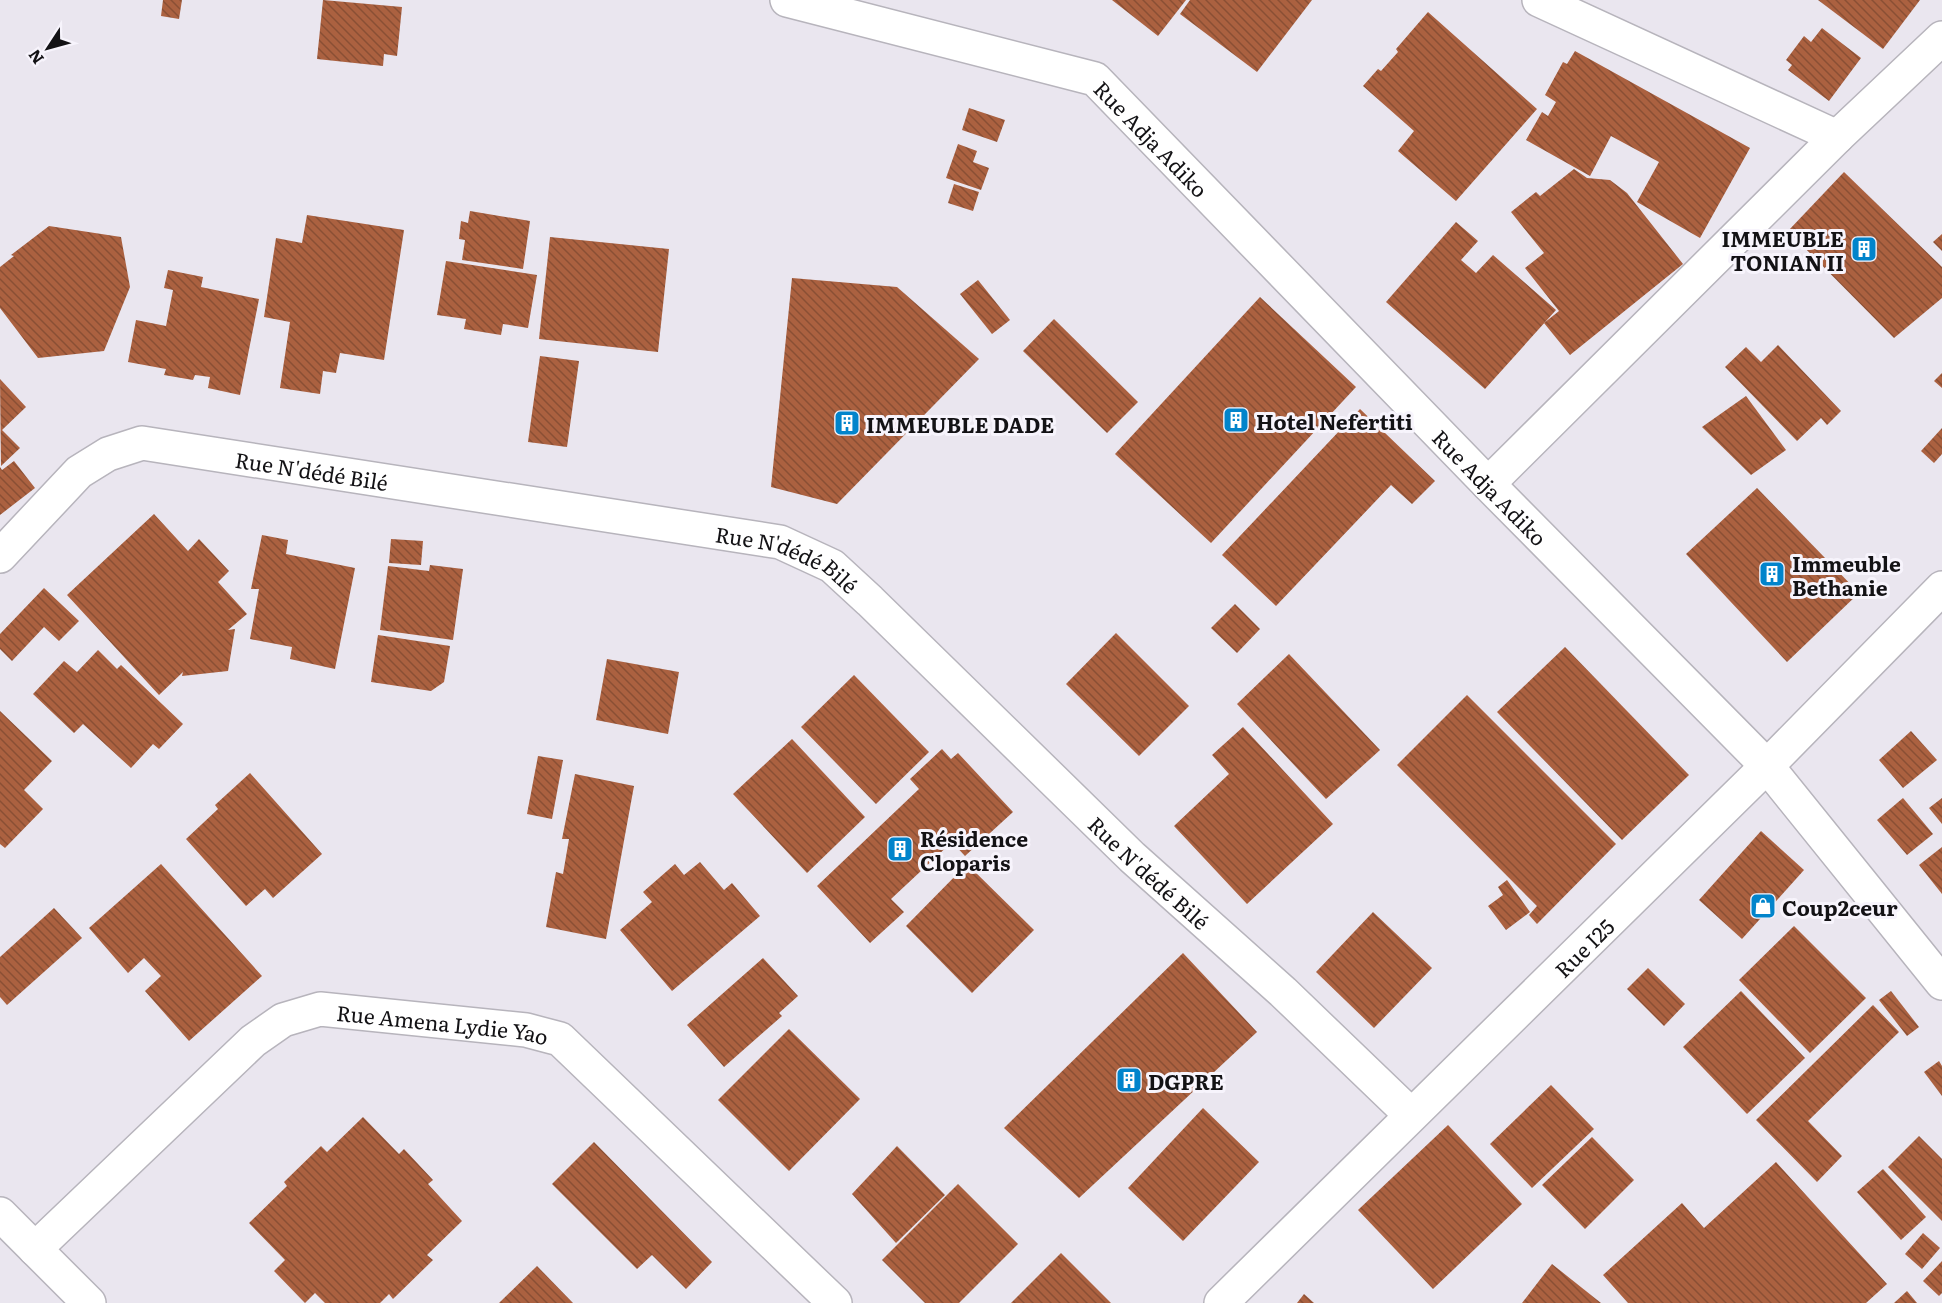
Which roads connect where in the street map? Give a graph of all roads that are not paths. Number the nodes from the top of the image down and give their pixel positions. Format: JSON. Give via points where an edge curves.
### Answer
{"nodes":[{"id":1,"x":787,"y":0,"type":"edge"},
{"id":2,"x":1539,"y":0,"type":"edge"},
{"id":3,"x":1942,"y":38,"type":"edge"},
{"id":4,"x":1837,"y":137,"type":"junction"},
{"id":5,"x":1488,"y":484,"type":"junction"},
{"id":6,"x":0,"y":556,"type":"edge"},
{"id":7,"x":1942,"y":588,"type":"edge"},
{"id":8,"x":1767,"y":766,"type":"junction"},
{"id":9,"x":1942,"y":983,"type":"edge"},
{"id":10,"x":1411,"y":1115,"type":"junction"},
{"id":11,"x":0,"y":1214,"type":"edge"},
{"id":12,"x":35,"y":1249,"type":"junction"},
{"id":13,"x":89,"y":1303,"type":"edge"},
{"id":14,"x":835,"y":1303,"type":"edge"},
{"id":15,"x":1221,"y":1303,"type":"edge"}],
"edges":[{"from":1,"to":5,"type":"street","name":"Rue Adja Adiko","via":[[1095,79]]},
{"from":2,"to":4,"type":"street"},
{"from":3,"to":4,"type":"street"},
{"from":4,"to":5,"type":"street"},
{"from":5,"to":8,"type":"street","name":"Rue Adja Adiko"},
{"from":6,"to":10,"type":"street","name":"Rue N'dédé Bilé","via":[[79,472],[108,454],[142,443],[780,542],[840,573],[1132,857],[1283,992]]},
{"from":7,"to":8,"type":"street","name":"Rue I25"},
{"from":8,"to":9,"type":"street","name":"Rue Adja Adiko"},
{"from":8,"to":10,"type":"street","name":"Rue I25"},
{"from":10,"to":15,"type":"street","name":"Rue I25"},
{"from":11,"to":12,"type":"street"},
{"from":12,"to":13,"type":"street"},
{"from":12,"to":14,"type":"street","name":"Rue Amena Lydie Yao","via":[[253,1041],[283,1020],[320,1009],[526,1029],[560,1039]]}]}
